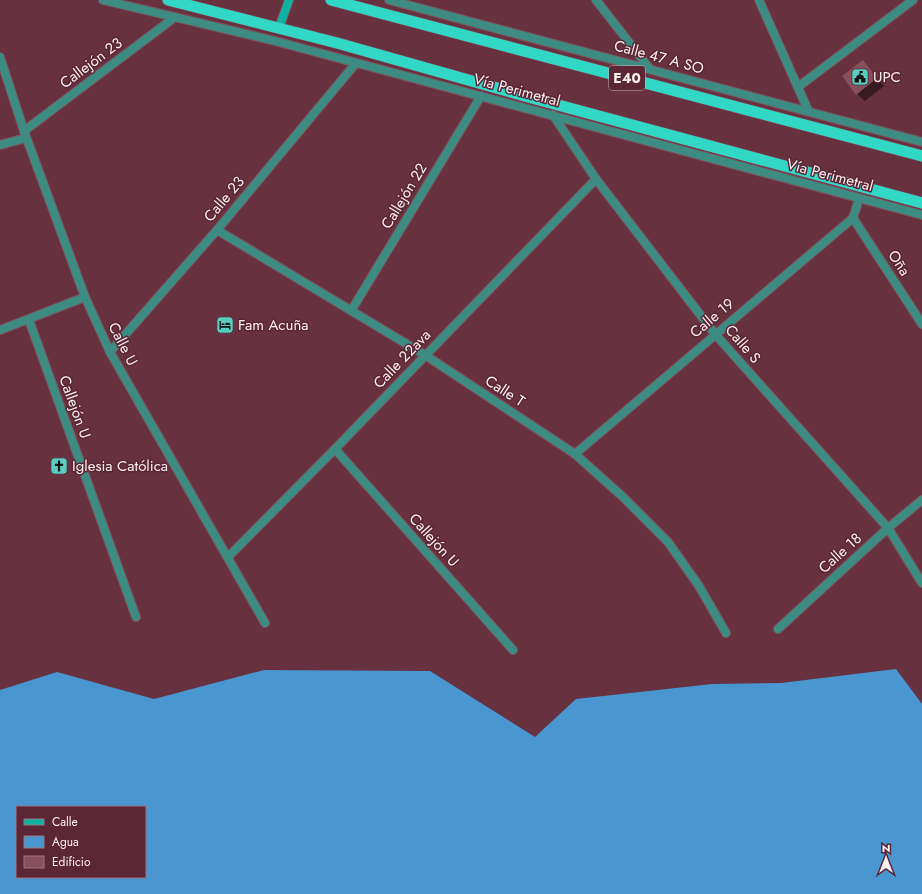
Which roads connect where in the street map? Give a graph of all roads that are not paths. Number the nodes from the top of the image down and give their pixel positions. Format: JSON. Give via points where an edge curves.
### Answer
{"nodes":[{"id":1,"x":103,"y":0,"type":"edge"},
{"id":2,"x":168,"y":0,"type":"edge"},
{"id":3,"x":288,"y":0,"type":"edge"},
{"id":4,"x":331,"y":0,"type":"edge"},
{"id":5,"x":388,"y":0,"type":"edge"},
{"id":6,"x":596,"y":0,"type":"edge"},
{"id":7,"x":760,"y":0,"type":"edge"},
{"id":8,"x":913,"y":0,"type":"edge"},
{"id":9,"x":175,"y":18,"type":"junction"},
{"id":10,"x":279,"y":28,"type":"junction"},
{"id":11,"x":274,"y":41,"type":"junction"},
{"id":12,"x":0,"y":57,"type":"edge"},
{"id":13,"x":356,"y":63,"type":"junction"},
{"id":14,"x":649,"y":68,"type":"junction"},
{"id":15,"x":798,"y":87,"type":"junction"},
{"id":16,"x":481,"y":96,"type":"junction"},
{"id":17,"x":808,"y":110,"type":"junction"},
{"id":18,"x":553,"y":115,"type":"junction"},
{"id":19,"x":25,"y":134,"type":"junction"},
{"id":20,"x":922,"y":142,"type":"edge"},
{"id":21,"x":0,"y":145,"type":"edge"},
{"id":22,"x":922,"y":156,"type":"edge"},
{"id":23,"x":596,"y":179,"type":"junction"},
{"id":24,"x":859,"y":199,"type":"junction"},
{"id":25,"x":922,"y":203,"type":"edge"},
{"id":26,"x":922,"y":215,"type":"edge"},
{"id":27,"x":853,"y":218,"type":"junction"},
{"id":28,"x":217,"y":230,"type":"junction"},
{"id":29,"x":85,"y":297,"type":"junction"},
{"id":30,"x":351,"y":311,"type":"junction"},
{"id":31,"x":29,"y":320,"type":"junction"},
{"id":32,"x":922,"y":324,"type":"edge"},
{"id":33,"x":0,"y":330,"type":"edge"},
{"id":34,"x":715,"y":334,"type":"junction"},
{"id":35,"x":110,"y":352,"type":"junction"},
{"id":36,"x":425,"y":355,"type":"junction"},
{"id":37,"x":335,"y":449,"type":"junction"},
{"id":38,"x":575,"y":454,"type":"junction"},
{"id":39,"x":922,"y":500,"type":"edge"},
{"id":40,"x":888,"y":528,"type":"junction"},
{"id":41,"x":228,"y":557,"type":"junction"},
{"id":42,"x":922,"y":582,"type":"edge"},
{"id":43,"x":136,"y":616,"type":"dead end"},
{"id":44,"x":265,"y":623,"type":"dead end"},
{"id":45,"x":778,"y":629,"type":"dead end"},
{"id":46,"x":726,"y":633,"type":"dead end"},
{"id":47,"x":513,"y":650,"type":"dead end"}],
"edges":[{"from":1,"to":9,"type":"street","name":"Vía Perimetral"},
{"from":2,"to":10,"type":"highway","name":"Vía Perimetral"},
{"from":3,"to":10,"type":"main road"},
{"from":4,"to":22,"type":"highway","number":"E40"},
{"from":5,"to":14,"type":"street","name":"Calle 47 A SO"},
{"from":6,"to":14,"type":"street"},
{"from":7,"to":15,"type":"street"},
{"from":8,"to":15,"type":"street"},
{"from":9,"to":11,"type":"street","name":"Vía Perimetral"},
{"from":9,"to":19,"type":"street","name":"Callejón 23"},
{"from":10,"to":11,"type":"street"},
{"from":10,"to":25,"type":"highway","name":"Vía Perimetral"},
{"from":11,"to":13,"type":"street","name":"Vía Perimetral"},
{"from":12,"to":19,"type":"street","name":"Calle U"},
{"from":13,"to":16,"type":"street","name":"Vía Perimetral"},
{"from":13,"to":28,"type":"street","name":"Calle 23"},
{"from":14,"to":17,"type":"street","name":"Calle 47 A SO"},
{"from":15,"to":17,"type":"street"},
{"from":16,"to":18,"type":"street","name":"Vía Perimetral"},
{"from":16,"to":30,"type":"street","name":"Callejón 22"},
{"from":17,"to":20,"type":"street","name":"Calle 47 A SO"},
{"from":18,"to":23,"type":"street","name":"Calle S"},
{"from":18,"to":24,"type":"street","name":"Vía Perimetral"},
{"from":19,"to":21,"type":"street","name":"Callejón 23"},
{"from":19,"to":29,"type":"street","name":"Calle U"},
{"from":23,"to":34,"type":"street","name":"Calle S"},
{"from":23,"to":36,"type":"street","name":"Calle 22ava"},
{"from":24,"to":26,"type":"street","name":"Vía Perimetral"},
{"from":24,"to":27,"type":"street"},
{"from":27,"to":32,"type":"street","name":"Oña"},
{"from":27,"to":34,"type":"street","name":"Calle 19"},
{"from":28,"to":30,"type":"street","name":"Calle T"},
{"from":28,"to":35,"type":"street","name":"Calle 23"},
{"from":29,"to":31,"type":"street"},
{"from":29,"to":35,"type":"street","name":"Calle U"},
{"from":30,"to":36,"type":"street","name":"Calle T"},
{"from":31,"to":33,"type":"street"},
{"from":31,"to":43,"type":"street","name":"Callejón U"},
{"from":34,"to":38,"type":"street","name":"Calle 19"},
{"from":34,"to":40,"type":"street","name":"Calle S"},
{"from":35,"to":41,"type":"street","name":"Calle U"},
{"from":36,"to":37,"type":"street","name":"Calle 22ava"},
{"from":36,"to":38,"type":"street","name":"Calle T"},
{"from":37,"to":41,"type":"street","name":"Calle 22ava"},
{"from":37,"to":47,"type":"street","name":"Callejón U"},
{"from":38,"to":46,"type":"street","name":"Calle T","via":[[623,496],[668,542],[699,586]]},
{"from":39,"to":40,"type":"street","name":"Calle 18"},
{"from":40,"to":42,"type":"street","name":"Calle S"},
{"from":40,"to":45,"type":"street","name":"Calle 18"},
{"from":41,"to":44,"type":"street","name":"Calle U"}]}
